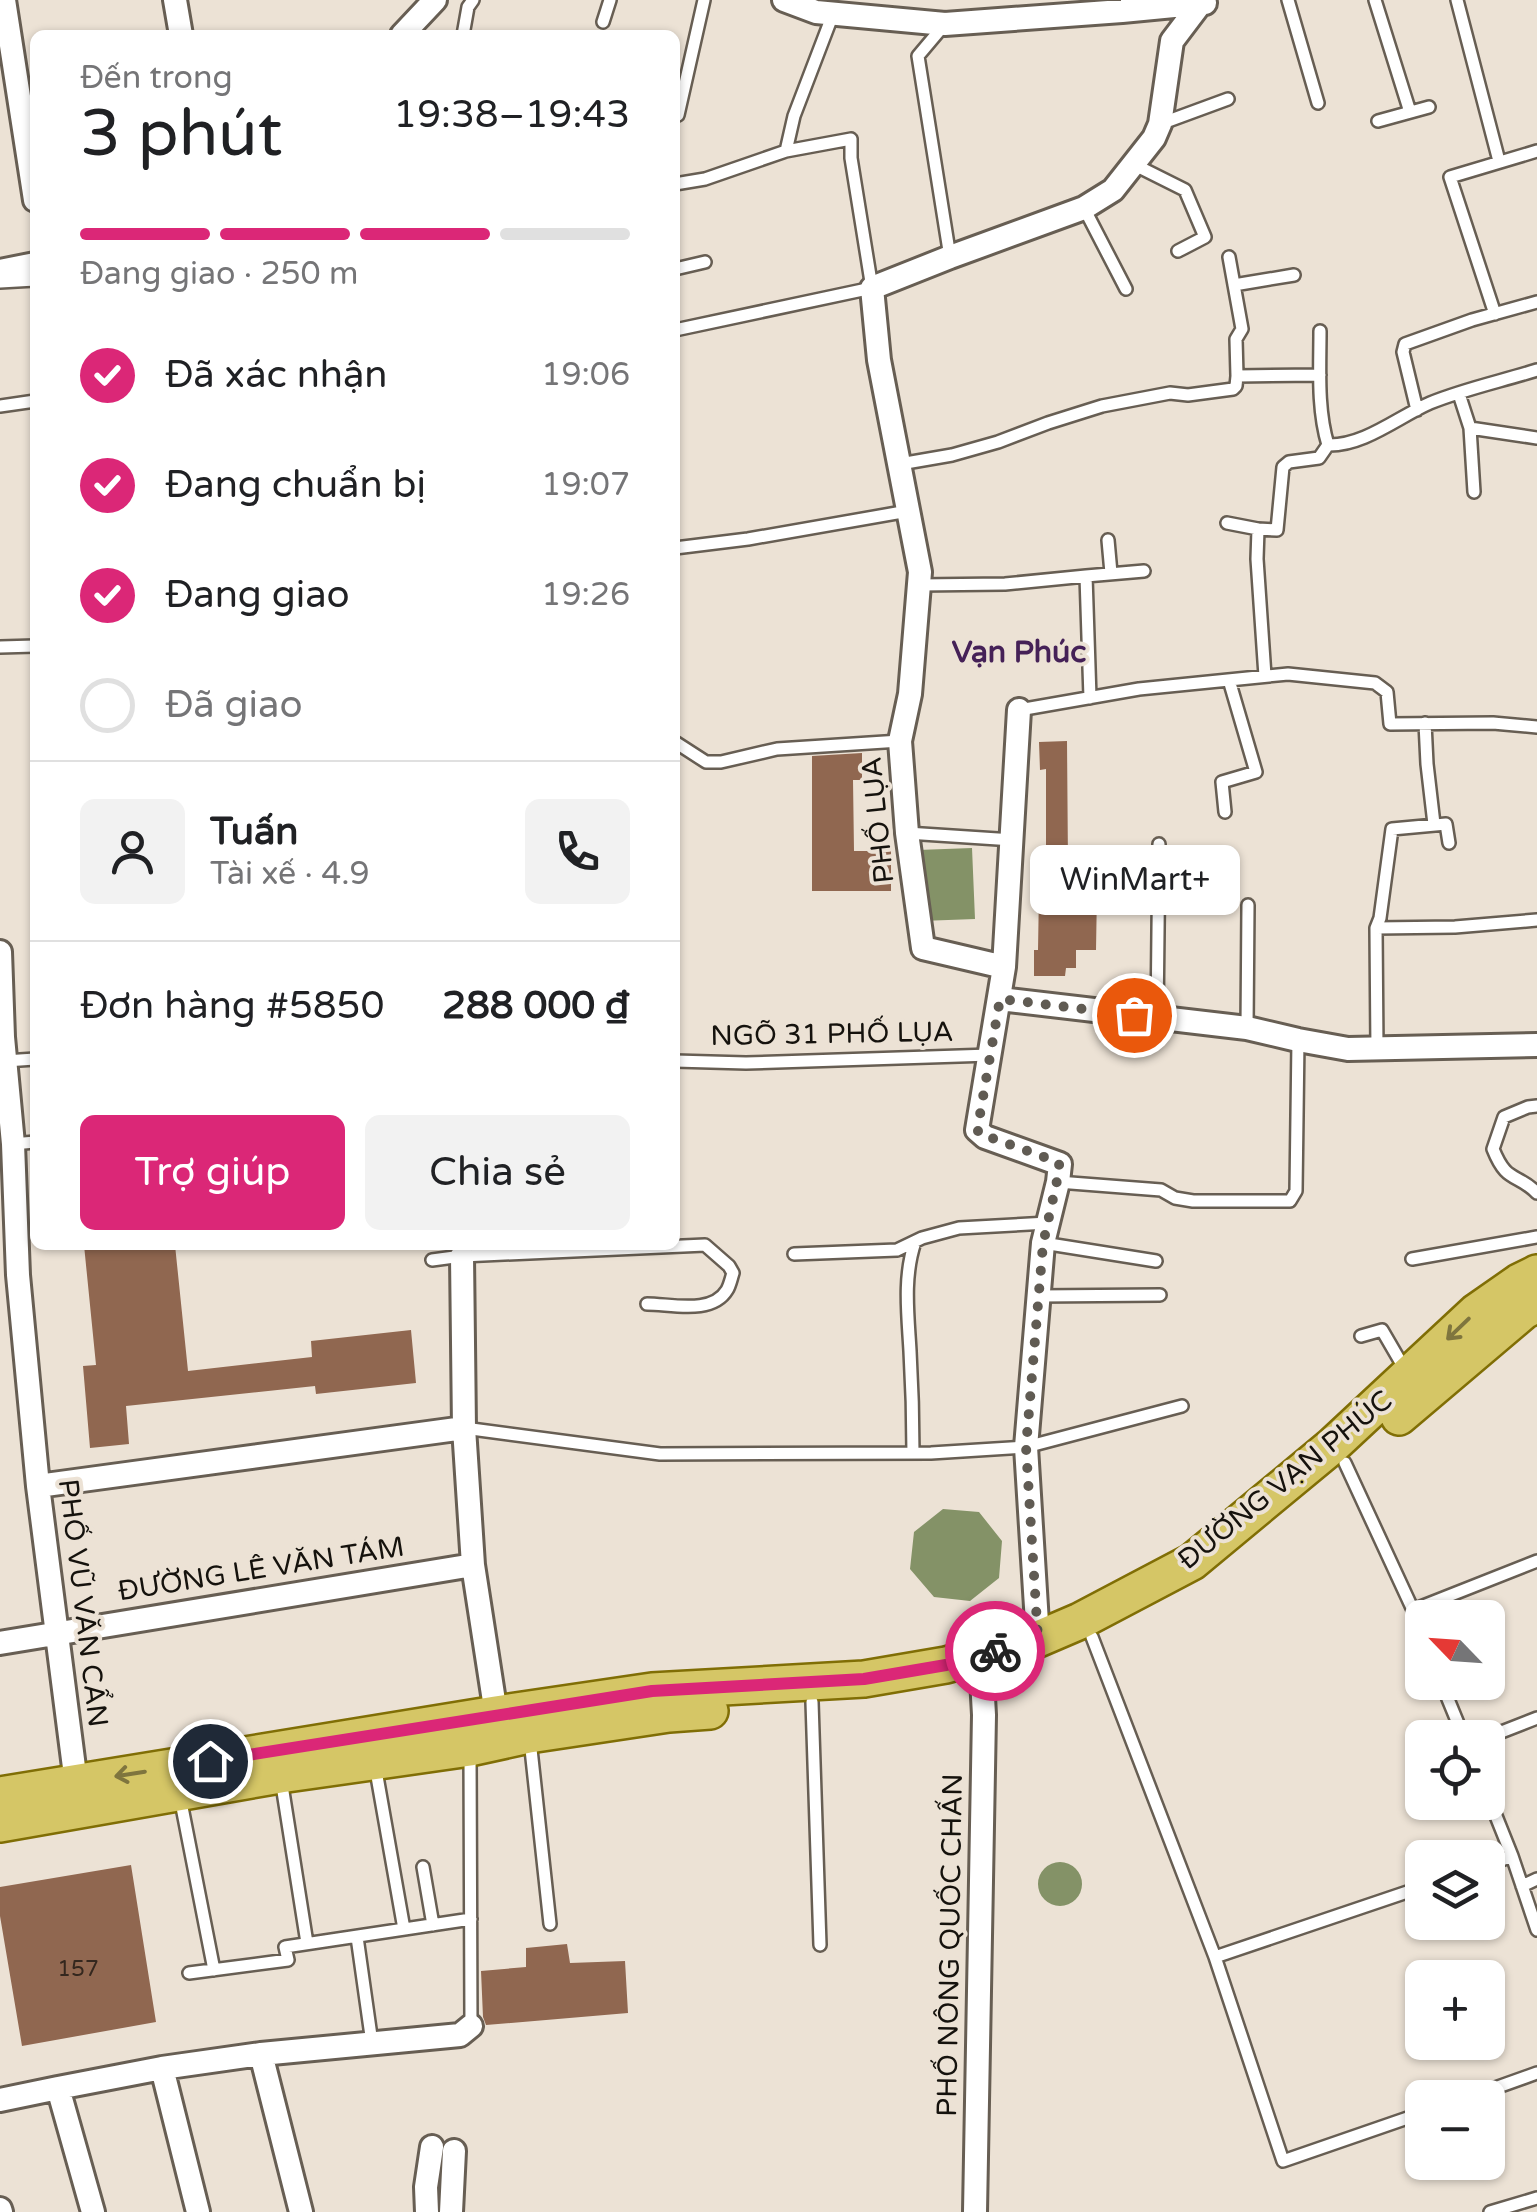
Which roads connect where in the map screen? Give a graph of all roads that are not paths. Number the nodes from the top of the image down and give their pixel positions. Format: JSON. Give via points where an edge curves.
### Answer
{"nodes":[{"id":1,"x":4,"y":0,"type":"edge"},
{"id":2,"x":175,"y":0,"type":"edge"},
{"id":3,"x":435,"y":0,"type":"edge"},
{"id":4,"x":610,"y":0,"type":"edge"},
{"id":5,"x":704,"y":0,"type":"edge"},
{"id":6,"x":784,"y":0,"type":"edge"},
{"id":7,"x":1288,"y":0,"type":"edge"},
{"id":8,"x":1375,"y":0,"type":"edge"},
{"id":9,"x":1458,"y":0,"type":"edge"},
{"id":10,"x":467,"y":2,"type":"edge"},
{"id":11,"x":1207,"y":2,"type":"edge"},
{"id":12,"x":834,"y":14,"type":"junction"},
{"id":13,"x":603,"y":22,"type":"dead end"},
{"id":14,"x":945,"y":24,"type":"junction"},
{"id":15,"x":181,"y":30,"type":"edge"},
{"id":16,"x":407,"y":30,"type":"edge"},
{"id":17,"x":464,"y":30,"type":"edge"},
{"id":18,"x":1228,"y":100,"type":"dead end"},
{"id":19,"x":1318,"y":103,"type":"dead end"},
{"id":20,"x":680,"y":106,"type":"edge"},
{"id":21,"x":1429,"y":107,"type":"dead end"},
{"id":22,"x":1410,"y":112,"type":"junction"},
{"id":23,"x":1378,"y":122,"type":"dead end"},
{"id":24,"x":1160,"y":124,"type":"junction"},
{"id":25,"x":786,"y":151,"type":"junction"},
{"id":26,"x":1537,"y":151,"type":"edge"},
{"id":27,"x":1500,"y":161,"type":"junction"},
{"id":28,"x":1135,"y":165,"type":"junction"},
{"id":29,"x":30,"y":168,"type":"edge"},
{"id":30,"x":680,"y":183,"type":"edge"},
{"id":31,"x":1084,"y":208,"type":"junction"},
{"id":32,"x":1178,"y":251,"type":"dead end"},
{"id":33,"x":950,"y":257,"type":"junction"},
{"id":34,"x":1230,"y":257,"type":"dead end"},
{"id":35,"x":705,"y":262,"type":"dead end"},
{"id":36,"x":30,"y":265,"type":"edge"},
{"id":37,"x":680,"y":268,"type":"edge"},
{"id":38,"x":0,"y":271,"type":"edge"},
{"id":39,"x":1294,"y":275,"type":"dead end"},
{"id":40,"x":30,"y":280,"type":"edge"},
{"id":41,"x":0,"y":282,"type":"edge"},
{"id":42,"x":1234,"y":285,"type":"junction"},
{"id":43,"x":872,"y":288,"type":"junction"},
{"id":44,"x":1126,"y":289,"type":"dead end"},
{"id":45,"x":1537,"y":302,"type":"edge"},
{"id":46,"x":1495,"y":314,"type":"junction"},
{"id":47,"x":680,"y":329,"type":"edge"},
{"id":48,"x":1320,"y":331,"type":"dead end"},
{"id":49,"x":1537,"y":370,"type":"edge"},
{"id":50,"x":1320,"y":375,"type":"junction"},
{"id":51,"x":1238,"y":376,"type":"junction"},
{"id":52,"x":1459,"y":394,"type":"junction"},
{"id":53,"x":30,"y":402,"type":"edge"},
{"id":54,"x":0,"y":406,"type":"edge"},
{"id":55,"x":1417,"y":410,"type":"junction"},
{"id":56,"x":1470,"y":428,"type":"junction"},
{"id":57,"x":1537,"y":438,"type":"edge"},
{"id":58,"x":1328,"y":445,"type":"junction"},
{"id":59,"x":900,"y":464,"type":"junction"},
{"id":60,"x":1474,"y":492,"type":"dead end"},
{"id":61,"x":909,"y":511,"type":"junction"},
{"id":62,"x":1227,"y":523,"type":"dead end"},
{"id":63,"x":1258,"y":529,"type":"junction"},
{"id":64,"x":1108,"y":540,"type":"dead end"},
{"id":65,"x":680,"y":547,"type":"edge"},
{"id":66,"x":1144,"y":571,"type":"dead end"},
{"id":67,"x":1111,"y":573,"type":"junction"},
{"id":68,"x":1086,"y":576,"type":"junction"},
{"id":69,"x":919,"y":584,"type":"junction"},
{"id":70,"x":30,"y":646,"type":"edge"},
{"id":71,"x":0,"y":647,"type":"edge"},
{"id":72,"x":1266,"y":676,"type":"junction"},
{"id":73,"x":1228,"y":680,"type":"junction"},
{"id":74,"x":1090,"y":698,"type":"junction"},
{"id":75,"x":1018,"y":710,"type":"joint"},
{"id":76,"x":1425,"y":724,"type":"junction"},
{"id":77,"x":1537,"y":727,"type":"edge"},
{"id":78,"x":900,"y":742,"type":"junction"},
{"id":79,"x":680,"y":745,"type":"edge"},
{"id":80,"x":1225,"y":812,"type":"dead end"},
{"id":81,"x":1434,"y":824,"type":"junction"},
{"id":82,"x":908,"y":834,"type":"junction"},
{"id":83,"x":1012,"y":840,"type":"junction"},
{"id":84,"x":1448,"y":843,"type":"dead end"},
{"id":85,"x":1159,"y":844,"type":"dead end"},
{"id":86,"x":1248,"y":904,"type":"dead end"},
{"id":87,"x":1537,"y":920,"type":"edge"},
{"id":88,"x":1376,"y":928,"type":"junction"},
{"id":89,"x":0,"y":952,"type":"edge"},
{"id":90,"x":1004,"y":967,"type":"junction"},
{"id":91,"x":1000,"y":999,"type":"junction"},
{"id":92,"x":1156,"y":1018,"type":"junction"},
{"id":93,"x":1,"y":1019,"type":"edge"},
{"id":94,"x":1247,"y":1028,"type":"junction"},
{"id":95,"x":1298,"y":1040,"type":"junction"},
{"id":96,"x":1537,"y":1045,"type":"edge"},
{"id":97,"x":1377,"y":1050,"type":"junction"},
{"id":98,"x":990,"y":1056,"type":"junction"},
{"id":99,"x":30,"y":1059,"type":"edge"},
{"id":100,"x":5,"y":1060,"type":"junction"},
{"id":101,"x":680,"y":1061,"type":"edge"},
{"id":102,"x":1537,"y":1106,"type":"edge"},
{"id":103,"x":24,"y":1143,"type":"edge"},
{"id":104,"x":1058,"y":1182,"type":"junction"},
{"id":105,"x":1537,"y":1193,"type":"edge"},
{"id":106,"x":1045,"y":1233,"type":"junction"},
{"id":107,"x":1537,"y":1236,"type":"edge"},
{"id":108,"x":916,"y":1242,"type":"junction"},
{"id":109,"x":680,"y":1246,"type":"edge"},
{"id":110,"x":462,"y":1250,"type":"edge"},
{"id":111,"x":794,"y":1254,"type":"dead end"},
{"id":112,"x":1412,"y":1259,"type":"dead end"},
{"id":113,"x":432,"y":1260,"type":"dead end"},
{"id":114,"x":1156,"y":1262,"type":"dead end"},
{"id":115,"x":1537,"y":1273,"type":"edge"},
{"id":116,"x":9,"y":1275,"type":"edge"},
{"id":117,"x":1160,"y":1295,"type":"dead end"},
{"id":118,"x":1038,"y":1296,"type":"junction"},
{"id":119,"x":647,"y":1304,"type":"dead end"},
{"id":120,"x":1531,"y":1313,"type":"edge"},
{"id":121,"x":1362,"y":1336,"type":"dead end"},
{"id":122,"x":1409,"y":1376,"type":"junction"},
{"id":123,"x":1182,"y":1406,"type":"dead end"},
{"id":124,"x":464,"y":1428,"type":"junction"},
{"id":125,"x":1026,"y":1447,"type":"junction"},
{"id":126,"x":913,"y":1453,"type":"junction"},
{"id":127,"x":1339,"y":1455,"type":"junction"},
{"id":128,"x":38,"y":1486,"type":"junction"},
{"id":129,"x":1537,"y":1561,"type":"edge"},
{"id":130,"x":473,"y":1565,"type":"junction"},
{"id":131,"x":1407,"y":1600,"type":"edge"},
{"id":132,"x":1438,"y":1600,"type":"edge"},
{"id":133,"x":56,"y":1633,"type":"junction"},
{"id":134,"x":1092,"y":1637,"type":"junction"},
{"id":135,"x":1038,"y":1639,"type":"junction"},
{"id":136,"x":0,"y":1643,"type":"edge"},
{"id":137,"x":982,"y":1679,"type":"junction"},
{"id":138,"x":812,"y":1691,"type":"junction"},
{"id":139,"x":496,"y":1714,"type":"junction"},
{"id":140,"x":1537,"y":1718,"type":"edge"},
{"id":141,"x":1505,"y":1731,"type":"edge"},
{"id":142,"x":529,"y":1734,"type":"junction"},
{"id":143,"x":470,"y":1748,"type":"junction"},
{"id":144,"x":374,"y":1760,"type":"junction"},
{"id":145,"x":278,"y":1762,"type":"junction"},
{"id":146,"x":76,"y":1783,"type":"junction"},
{"id":147,"x":179,"y":1792,"type":"junction"},
{"id":148,"x":0,"y":1795,"type":"edge"},
{"id":149,"x":1498,"y":1820,"type":"edge"},
{"id":150,"x":0,"y":1824,"type":"edge"},
{"id":151,"x":1512,"y":1856,"type":"junction"},
{"id":152,"x":1505,"y":1858,"type":"edge"},
{"id":153,"x":422,"y":1868,"type":"dead end"},
{"id":154,"x":1537,"y":1880,"type":"edge"},
{"id":155,"x":1522,"y":1886,"type":"junction"},
{"id":156,"x":1405,"y":1893,"type":"edge"},
{"id":157,"x":471,"y":1919,"type":"junction"},
{"id":158,"x":550,"y":1924,"type":"dead end"},
{"id":159,"x":433,"y":1925,"type":"junction"},
{"id":160,"x":404,"y":1929,"type":"junction"},
{"id":161,"x":1537,"y":1930,"type":"edge"},
{"id":162,"x":356,"y":1937,"type":"junction"},
{"id":163,"x":307,"y":1943,"type":"junction"},
{"id":164,"x":820,"y":1945,"type":"dead end"},
{"id":165,"x":1215,"y":1957,"type":"junction"},
{"id":166,"x":214,"y":1970,"type":"junction"},
{"id":167,"x":188,"y":1973,"type":"dead end"},
{"id":168,"x":471,"y":2026,"type":"joint"},
{"id":169,"x":372,"y":2043,"type":"junction"},
{"id":170,"x":261,"y":2054,"type":"junction"},
{"id":171,"x":162,"y":2068,"type":"junction"},
{"id":172,"x":1537,"y":2073,"type":"edge"},
{"id":173,"x":1505,"y":2084,"type":"edge"},
{"id":174,"x":58,"y":2088,"type":"junction"},
{"id":175,"x":0,"y":2100,"type":"edge"},
{"id":176,"x":1405,"y":2119,"type":"edge"},
{"id":177,"x":1537,"y":2198,"type":"edge"},
{"id":178,"x":93,"y":2212,"type":"edge"},
{"id":179,"x":198,"y":2212,"type":"edge"},
{"id":180,"x":301,"y":2212,"type":"edge"},
{"id":181,"x":427,"y":2212,"type":"edge"},
{"id":182,"x":451,"y":2212,"type":"edge"},
{"id":183,"x":975,"y":2212,"type":"edge"},
{"id":184,"x":1490,"y":2212,"type":"edge"}],
"edges":[{"from":1,"to":29,"type":"street"},
{"from":2,"to":15,"type":"street"},
{"from":3,"to":16,"type":"street"},
{"from":4,"to":13,"type":"lane"},
{"from":5,"to":20,"type":"lane"},
{"from":6,"to":12,"type":"street"},
{"from":7,"to":19,"type":"lane"},
{"from":8,"to":22,"type":"lane"},
{"from":9,"to":27,"type":"lane"},
{"from":10,"to":17,"type":"lane"},
{"from":11,"to":14,"type":"street"},
{"from":11,"to":24,"type":"street","via":[[1172,41]]},
{"from":12,"to":14,"type":"street"},
{"from":12,"to":25,"type":"lane"},
{"from":14,"to":33,"type":"lane","via":[[918,56]]},
{"from":18,"to":24,"type":"lane"},
{"from":21,"to":22,"type":"lane"},
{"from":22,"to":23,"type":"lane"},
{"from":24,"to":28,"type":"street"},
{"from":25,"to":30,"type":"lane"},
{"from":25,"to":43,"type":"lane","via":[[851,139]]},
{"from":26,"to":27,"type":"lane"},
{"from":27,"to":46,"type":"lane","via":[[1450,176]]},
{"from":28,"to":31,"type":"street"},
{"from":28,"to":32,"type":"lane","via":[[1186,190],[1205,237]]},
{"from":31,"to":33,"type":"street"},
{"from":31,"to":44,"type":"lane"},
{"from":33,"to":43,"type":"street"},
{"from":34,"to":42,"type":"lane"},
{"from":35,"to":37,"type":"lane"},
{"from":36,"to":38,"type":"street"},
{"from":39,"to":42,"type":"lane"},
{"from":40,"to":41,"type":"lane"},
{"from":42,"to":51,"type":"lane","via":[[1242,329],[1236,339]]},
{"from":43,"to":47,"type":"lane"},
{"from":43,"to":59,"type":"street","name":"PHỐ LỤA"},
{"from":45,"to":46,"type":"lane"},
{"from":46,"to":55,"type":"lane","via":[[1404,345]]},
{"from":48,"to":50,"type":"lane"},
{"from":49,"to":52,"type":"lane"},
{"from":50,"to":51,"type":"lane"},
{"from":50,"to":58,"type":"lane"},
{"from":51,"to":59,"type":"lane","via":[[1233,389],[1102,406],[998,442]]},
{"from":52,"to":55,"type":"lane"},
{"from":52,"to":56,"type":"lane"},
{"from":53,"to":54,"type":"lane"},
{"from":55,"to":58,"type":"lane","via":[[1362,438]]},
{"from":56,"to":57,"type":"lane"},
{"from":56,"to":60,"type":"lane"},
{"from":58,"to":63,"type":"lane","via":[[1319,458],[1283,468],[1277,530]]},
{"from":59,"to":61,"type":"street","name":"PHỐ LỤA"},
{"from":61,"to":65,"type":"lane"},
{"from":61,"to":69,"type":"street","name":"PHỐ LỤA"},
{"from":62,"to":63,"type":"lane"},
{"from":63,"to":72,"type":"lane"},
{"from":64,"to":67,"type":"lane"},
{"from":66,"to":67,"type":"lane"},
{"from":67,"to":68,"type":"lane"},
{"from":68,"to":69,"type":"lane"},
{"from":68,"to":74,"type":"lane"},
{"from":69,"to":78,"type":"street","name":"PHỐ LỤA"},
{"from":70,"to":71,"type":"lane"},
{"from":72,"to":73,"type":"lane"},
{"from":72,"to":76,"type":"lane","via":[[1375,683],[1387,692],[1390,724]]},
{"from":73,"to":74,"type":"lane"},
{"from":73,"to":80,"type":"lane","via":[[1256,772],[1222,782]]},
{"from":74,"to":75,"type":"lane"},
{"from":75,"to":83,"type":"street"},
{"from":76,"to":77,"type":"lane"},
{"from":76,"to":81,"type":"lane"},
{"from":78,"to":79,"type":"lane","via":[[777,749],[722,762],[706,762]]},
{"from":78,"to":82,"type":"street","name":"PHỐ LỤA"},
{"from":81,"to":84,"type":"lane","via":[[1446,824]]},
{"from":81,"to":88,"type":"lane","via":[[1392,829]]},
{"from":82,"to":83,"type":"lane"},
{"from":82,"to":90,"type":"street","name":"PHỐ LỤA","via":[[923,948]]},
{"from":83,"to":90,"type":"street"},
{"from":85,"to":92,"type":"lane"},
{"from":86,"to":94,"type":"lane"},
{"from":87,"to":88,"type":"lane"},
{"from":88,"to":97,"type":"lane"},
{"from":89,"to":93,"type":"street","name":"PHỐ VŨ VĂN CẨN"},
{"from":90,"to":91,"type":"street"},
{"from":91,"to":92,"type":"street"},
{"from":91,"to":98,"type":"street"},
{"from":92,"to":94,"type":"street"},
{"from":93,"to":100,"type":"street","name":"PHỐ VŨ VĂN CẨN"},
{"from":94,"to":95,"type":"street"},
{"from":95,"to":97,"type":"street"},
{"from":95,"to":104,"type":"lane","via":[[1296,1191],[1290,1201],[1192,1202],[1161,1190]]},
{"from":96,"to":97,"type":"street"},
{"from":98,"to":101,"type":"lane","name":"NGÕ 31 PHỐ LỤA"},
{"from":98,"to":104,"type":"street","via":[[978,1133],[1058,1162]]},
{"from":99,"to":100,"type":"lane"},
{"from":100,"to":103,"type":"street","name":"PHỐ VŨ VĂN CẨN"},
{"from":102,"to":105,"type":"lane","via":[[1504,1117],[1493,1149],[1500,1166]]},
{"from":103,"to":116,"type":"street","name":"PHỐ VŨ VĂN CẨN"},
{"from":104,"to":106,"type":"street"},
{"from":106,"to":108,"type":"lane","via":[[959,1228]]},
{"from":106,"to":114,"type":"lane"},
{"from":106,"to":118,"type":"street"},
{"from":107,"to":112,"type":"lane"},
{"from":108,"to":111,"type":"lane","via":[[898,1250]]},
{"from":108,"to":126,"type":"lane","via":[[907,1296]]},
{"from":109,"to":119,"type":"lane","via":[[705,1245],[730,1266],[726,1292],[695,1306]]},
{"from":110,"to":113,"type":"lane"},
{"from":110,"to":124,"type":"street"},
{"from":115,"to":122,"type":"main road","name":"ĐƯỜNG VẠN PHÚC","one_way":true,"via":[[1476,1312]]},
{"from":116,"to":128,"type":"street","name":"PHỐ VŨ VĂN CẨN"},
{"from":117,"to":118,"type":"lane"},
{"from":118,"to":125,"type":"street"},
{"from":120,"to":127,"type":"main road","name":"ĐƯỜNG VẠN PHÚC"},
{"from":121,"to":122,"type":"lane","via":[[1382,1330]]},
{"from":122,"to":127,"type":"main road","name":"ĐƯỜNG VẠN PHÚC"},
{"from":123,"to":125,"type":"lane"},
{"from":124,"to":126,"type":"lane","via":[[660,1454]]},
{"from":124,"to":128,"type":"street"},
{"from":124,"to":130,"type":"street"},
{"from":125,"to":126,"type":"lane"},
{"from":125,"to":135,"type":"street"},
{"from":127,"to":131,"type":"lane"},
{"from":127,"to":134,"type":"main road","name":"ĐƯỜNG VẠN PHÚC","via":[[1263,1533],[1213,1572]]},
{"from":127,"to":135,"type":"main road","name":"ĐƯỜNG VẠN PHÚC","via":[[1192,1562]]},
{"from":128,"to":133,"type":"street","name":"PHỐ VŨ VĂN CẨN"},
{"from":129,"to":132,"type":"lane"},
{"from":130,"to":133,"type":"street","name":"ĐƯỜNG LÊ VĂN TÁM"},
{"from":130,"to":139,"type":"street"},
{"from":133,"to":136,"type":"street","name":"ĐƯỜNG LÊ VĂN TÁM"},
{"from":133,"to":146,"type":"street","name":"PHỐ VŨ VĂN CẨN"},
{"from":134,"to":137,"type":"main road","name":"ĐƯỜNG VẠN PHÚC"},
{"from":134,"to":165,"type":"lane"},
{"from":135,"to":138,"type":"main road","name":"ĐƯỜNG VẠN PHÚC"},
{"from":137,"to":138,"type":"main road","name":"ĐƯỜNG VẠN PHÚC","via":[[878,1698]]},
{"from":137,"to":183,"type":"street","name":"PHỐ NÔNG QUỐC CHẤN"},
{"from":138,"to":139,"type":"main road","name":"ĐƯỜNG VẠN PHÚC","via":[[652,1691]]},
{"from":138,"to":142,"type":"main road","name":"ĐƯỜNG VẠN PHÚC"},
{"from":138,"to":164,"type":"lane"},
{"from":139,"to":145,"type":"main road","name":"ĐƯỜNG VẠN PHÚC"},
{"from":140,"to":141,"type":"lane"},
{"from":142,"to":143,"type":"main road","name":"ĐƯỜNG VẠN PHÚC"},
{"from":142,"to":158,"type":"lane"},
{"from":143,"to":144,"type":"main road","name":"ĐƯỜNG VẠN PHÚC"},
{"from":143,"to":157,"type":"lane"},
{"from":144,"to":145,"type":"main road","name":"ĐƯỜNG VẠN PHÚC"},
{"from":144,"to":160,"type":"lane"},
{"from":145,"to":146,"type":"main road","name":"ĐƯỜNG VẠN PHÚC","one_way":true},
{"from":145,"to":147,"type":"main road","name":"ĐƯỜNG VẠN PHÚC"},
{"from":145,"to":163,"type":"lane"},
{"from":146,"to":148,"type":"main road","name":"ĐƯỜNG VẠN PHÚC"},
{"from":147,"to":150,"type":"main road","name":"ĐƯỜNG VẠN PHÚC"},
{"from":147,"to":166,"type":"lane"},
{"from":149,"to":151,"type":"lane"},
{"from":151,"to":152,"type":"lane"},
{"from":151,"to":155,"type":"lane"},
{"from":153,"to":159,"type":"lane"},
{"from":154,"to":155,"type":"lane"},
{"from":155,"to":161,"type":"lane"},
{"from":156,"to":165,"type":"lane"},
{"from":157,"to":159,"type":"lane"},
{"from":157,"to":168,"type":"lane"},
{"from":159,"to":160,"type":"lane"},
{"from":160,"to":162,"type":"lane"},
{"from":162,"to":163,"type":"lane"},
{"from":162,"to":169,"type":"lane"},
{"from":163,"to":166,"type":"lane","via":[[286,1946],[288,1960]]},
{"from":165,"to":176,"type":"lane","via":[[1283,2161]]},
{"from":166,"to":167,"type":"lane"},
{"from":168,"to":169,"type":"street","via":[[460,2035]]},
{"from":169,"to":170,"type":"street"},
{"from":170,"to":171,"type":"street"},
{"from":170,"to":180,"type":"street"},
{"from":171,"to":174,"type":"street"},
{"from":171,"to":179,"type":"street"},
{"from":172,"to":173,"type":"lane"},
{"from":174,"to":175,"type":"street"},
{"from":174,"to":178,"type":"street"},
{"from":177,"to":184,"type":"lane"},
{"from":181,"to":182,"type":"street","via":[[426,2187],[443,2149]]}]}
